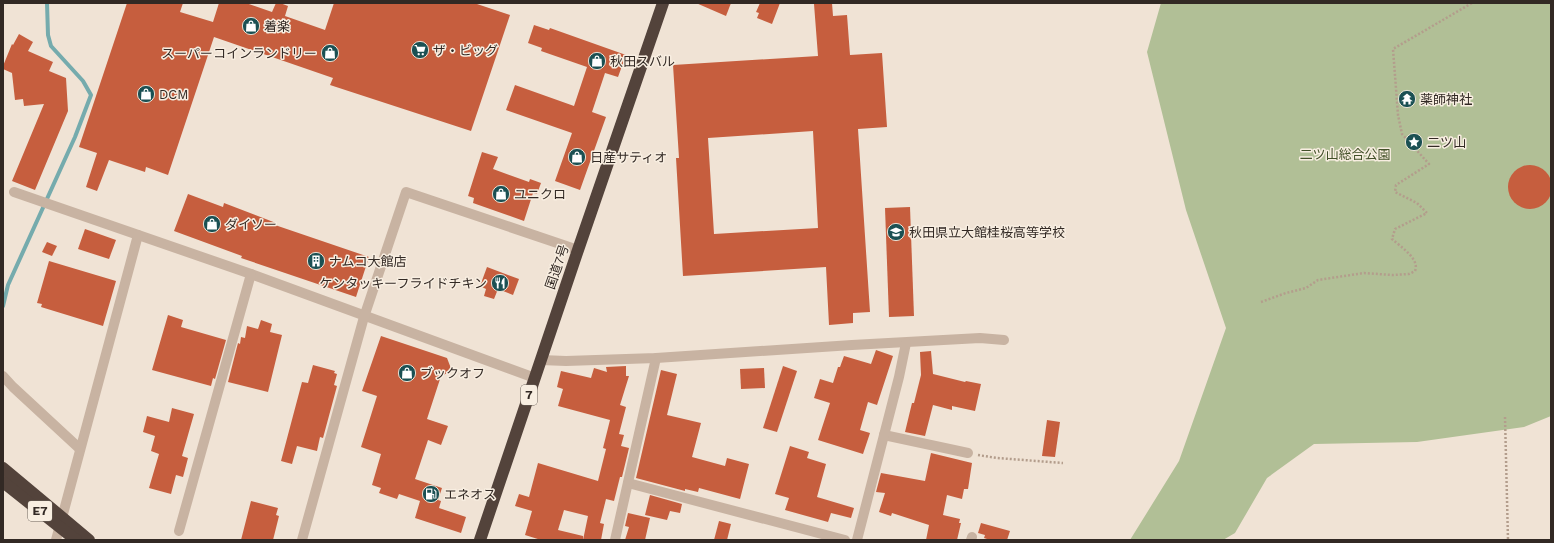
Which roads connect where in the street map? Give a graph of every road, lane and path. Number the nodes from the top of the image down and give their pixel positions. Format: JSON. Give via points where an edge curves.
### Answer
{"nodes":[{"id":1,"x":663,"y":3,"type":"edge"},
{"id":2,"x":1472,"y":3,"type":"edge"},
{"id":3,"x":14,"y":192,"type":"dead end"},
{"id":4,"x":138,"y":235,"type":"junction"},
{"id":5,"x":578,"y":250,"type":"junction"},
{"id":6,"x":251,"y":274,"type":"junction"},
{"id":7,"x":1261,"y":302,"type":"dead end"},
{"id":8,"x":364,"y":316,"type":"junction"},
{"id":9,"x":1004,"y":340,"type":"dead end"},
{"id":10,"x":906,"y":343,"type":"junction"},
{"id":11,"x":656,"y":358,"type":"junction"},
{"id":12,"x":541,"y":360,"type":"junction"},
{"id":13,"x":3,"y":376,"type":"edge"},
{"id":14,"x":535,"y":378,"type":"junction"},
{"id":15,"x":1505,"y":417,"type":"dead end"},
{"id":16,"x":884,"y":435,"type":"junction"},
{"id":17,"x":80,"y":449,"type":"junction"},
{"id":18,"x":968,"y":453,"type":"joint"},
{"id":19,"x":1063,"y":463,"type":"dead end"},
{"id":20,"x":3,"y":468,"type":"edge"},
{"id":21,"x":3,"y":482,"type":"edge"},
{"id":22,"x":628,"y":483,"type":"junction"},
{"id":23,"x":179,"y":531,"type":"dead end"},
{"id":24,"x":56,"y":540,"type":"edge"},
{"id":25,"x":76,"y":540,"type":"edge"},
{"id":26,"x":89,"y":540,"type":"edge"},
{"id":27,"x":302,"y":540,"type":"edge"},
{"id":28,"x":480,"y":540,"type":"edge"},
{"id":29,"x":615,"y":540,"type":"edge"},
{"id":30,"x":845,"y":540,"type":"edge"},
{"id":31,"x":857,"y":540,"type":"edge"},
{"id":32,"x":1508,"y":540,"type":"edge"}],
"edges":[{"from":1,"to":5,"type":"highway","name":"国道7号","number":"7"},
{"from":2,"to":7,"type":"path","via":[[1393,49],[1402,134],[1429,164],[1396,186],[1395,192],[1416,203],[1427,213],[1395,229],[1392,239],[1415,261],[1415,271],[1392,275],[1364,273],[1318,280],[1306,288]]},
{"from":3,"to":4,"type":"street"},
{"from":4,"to":6,"type":"street"},
{"from":4,"to":17,"type":"street"},
{"from":5,"to":8,"type":"street","via":[[406,192]]},
{"from":5,"to":12,"type":"highway","name":"国道7号","number":"7"},
{"from":6,"to":8,"type":"street"},
{"from":6,"to":23,"type":"street"},
{"from":8,"to":14,"type":"street"},
{"from":8,"to":27,"type":"street"},
{"from":9,"to":10,"type":"street","via":[[980,338]]},
{"from":10,"to":11,"type":"street"},
{"from":10,"to":16,"type":"street"},
{"from":11,"to":12,"type":"street"},
{"from":11,"to":22,"type":"street"},
{"from":12,"to":14,"type":"highway","name":"国道7号","number":"7"},
{"from":13,"to":17,"type":"street"},
{"from":14,"to":28,"type":"highway","name":"国道7号","number":"7"},
{"from":15,"to":32,"type":"path"},
{"from":16,"to":18,"type":"street"},
{"from":16,"to":31,"type":"street"},
{"from":17,"to":24,"type":"street"},
{"from":18,"to":19,"type":"path"},
{"from":20,"to":26,"type":"highway"},
{"from":21,"to":25,"type":"highway","number":"E7"},
{"from":22,"to":29,"type":"street"},
{"from":22,"to":30,"type":"street"}]}
